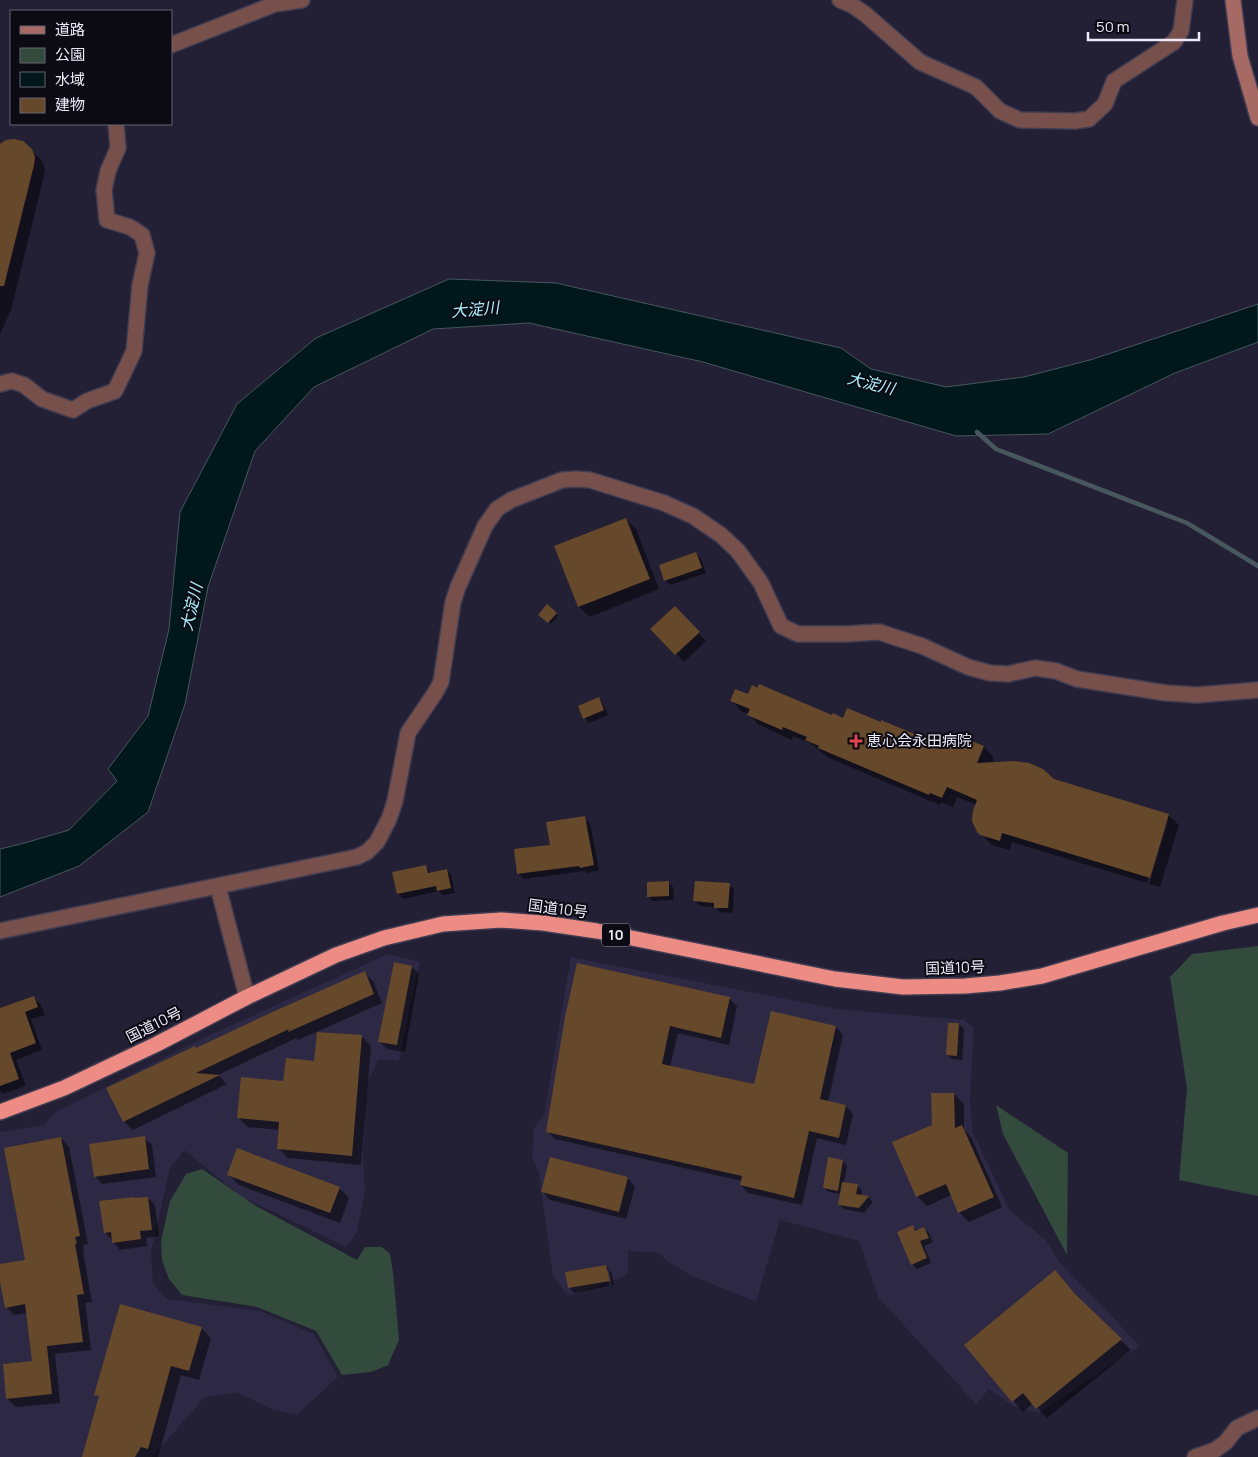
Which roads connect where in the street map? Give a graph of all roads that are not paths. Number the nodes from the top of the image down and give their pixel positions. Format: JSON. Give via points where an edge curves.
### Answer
{"nodes":[{"id":1,"x":302,"y":0,"type":"edge"},
{"id":2,"x":840,"y":0,"type":"edge"},
{"id":3,"x":1185,"y":0,"type":"edge"},
{"id":4,"x":1233,"y":0,"type":"edge"},
{"id":5,"x":172,"y":45,"type":"edge"},
{"id":6,"x":1258,"y":118,"type":"edge"},
{"id":7,"x":116,"y":125,"type":"edge"},
{"id":8,"x":0,"y":384,"type":"edge"},
{"id":9,"x":1258,"y":690,"type":"edge"},
{"id":10,"x":218,"y":887,"type":"junction"},
{"id":11,"x":1258,"y":915,"type":"edge"},
{"id":12,"x":0,"y":931,"type":"edge"},
{"id":13,"x":247,"y":997,"type":"junction"},
{"id":14,"x":0,"y":1112,"type":"edge"},
{"id":15,"x":1258,"y":1418,"type":"edge"},
{"id":16,"x":1195,"y":1457,"type":"edge"}],
"edges":[{"from":1,"to":5,"type":"street","via":[[275,4]]},
{"from":2,"to":3,"type":"street","via":[[864,14],[920,62],[976,88],[1000,111],[1020,120],[1075,121],[1089,119],[1105,104],[1114,81],[1174,42],[1181,31]]},
{"from":4,"to":6,"type":"street","via":[[1240,56]]},
{"from":7,"to":8,"type":"street","via":[[118,148],[104,190],[107,220],[130,227],[142,235],[147,253],[140,285],[134,351],[115,391],[73,410],[42,399],[24,384],[12,381]]},
{"from":9,"to":10,"type":"street","via":[[1197,695],[1077,679],[1036,668],[1008,674],[990,673],[879,632],[798,634],[781,626],[761,583],[738,551],[693,516],[664,503],[590,480],[562,480],[511,500],[497,509],[485,526],[453,602],[441,682],[408,733],[395,801],[377,842],[357,857]]},
{"from":10,"to":12,"type":"street"},
{"from":10,"to":13,"type":"street"},
{"from":11,"to":13,"type":"highway","name":"国道10号","number":"10","via":[[1042,976],[1000,984],[903,987],[835,979],[544,923],[501,920],[443,924],[384,938],[336,955]]},
{"from":13,"to":14,"type":"highway","name":"国道10号","number":"10","via":[[64,1088]]},
{"from":15,"to":16,"type":"street","via":[[1237,1428],[1215,1450]]}]}
